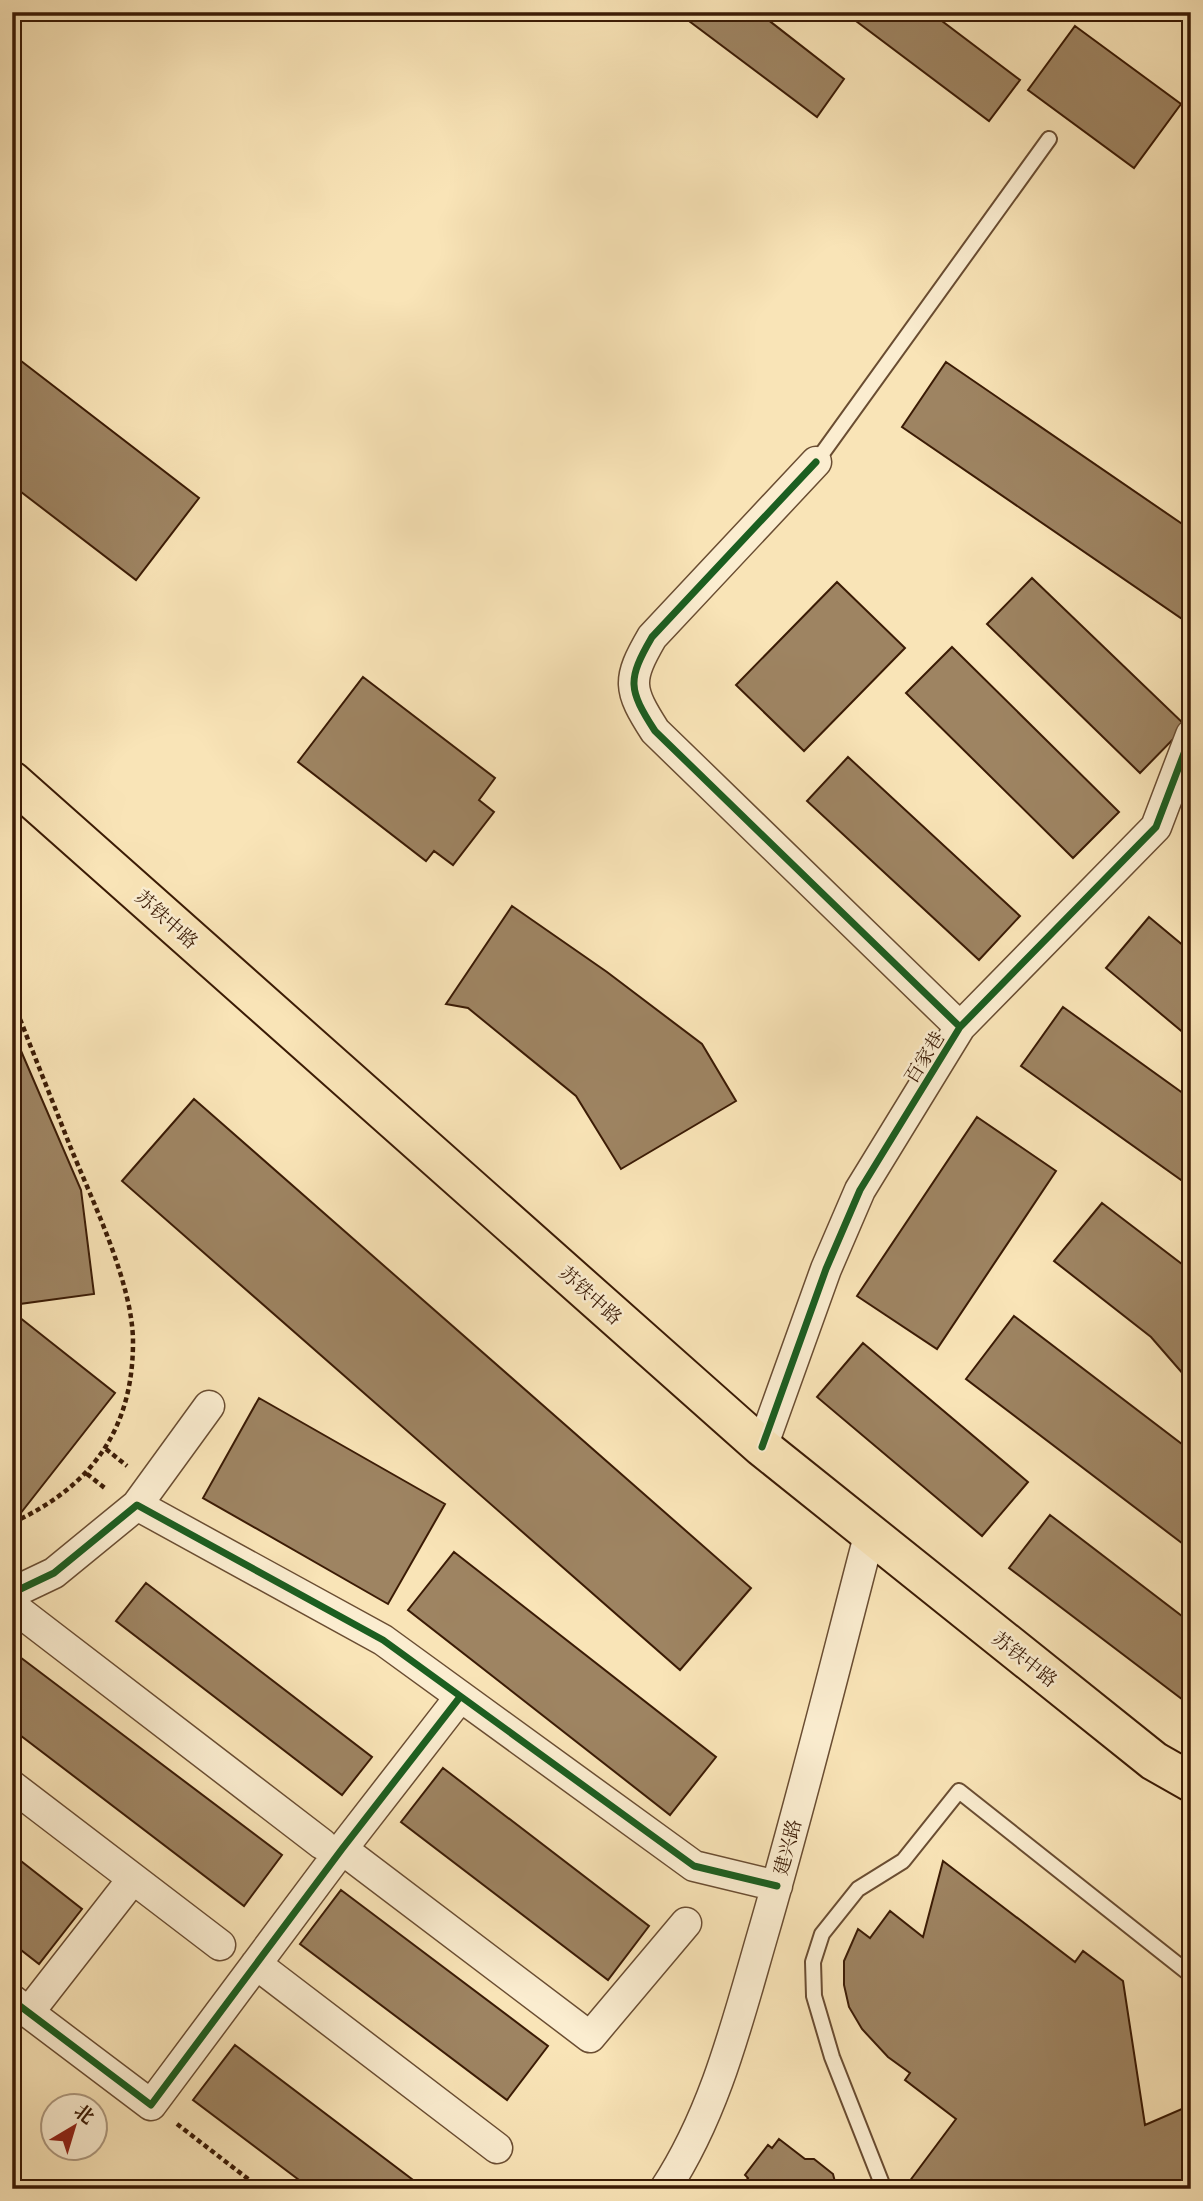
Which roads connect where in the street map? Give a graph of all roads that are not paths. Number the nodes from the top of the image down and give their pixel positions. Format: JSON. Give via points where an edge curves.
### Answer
{"nodes":[{"id":1,"x":1049,"y":139,"type":"dead end"},
{"id":2,"x":816,"y":462,"type":"joint"},
{"id":3,"x":1191,"y":735,"type":"edge"},
{"id":4,"x":12,"y":781,"type":"edge"},
{"id":5,"x":960,"y":1027,"type":"junction"},
{"id":6,"x":209,"y":1406,"type":"dead end"},
{"id":7,"x":762,"y":1447,"type":"junction"},
{"id":8,"x":137,"y":1505,"type":"junction"},
{"id":9,"x":869,"y":1536,"type":"junction"},
{"id":10,"x":12,"y":1593,"type":"edge"},
{"id":11,"x":12,"y":1606,"type":"edge"},
{"id":12,"x":460,"y":1697,"type":"junction"},
{"id":13,"x":1191,"y":1782,"type":"edge"},
{"id":14,"x":12,"y":1786,"type":"edge"},
{"id":15,"x":332,"y":1846,"type":"junction"},
{"id":16,"x":132,"y":1880,"type":"junction"},
{"id":17,"x":777,"y":1886,"type":"junction"},
{"id":18,"x":686,"y":1923,"type":"dead end"},
{"id":19,"x":220,"y":1945,"type":"dead end"},
{"id":20,"x":256,"y":1964,"type":"junction"},
{"id":21,"x":1191,"y":1975,"type":"edge"},
{"id":22,"x":20,"y":2006,"type":"edge"},
{"id":23,"x":498,"y":2148,"type":"dead end"},
{"id":24,"x":665,"y":2189,"type":"edge"},
{"id":25,"x":884,"y":2189,"type":"edge"}],
"edges":[{"from":1,"to":2,"type":"lane"},
{"from":2,"to":5,"type":"street","via":[[652,636],[634,668],[635,700],[655,731]]},
{"from":3,"to":5,"type":"street","name":"百家巷","via":[[1156,827]]},
{"from":4,"to":7,"type":"highway","name":"苏铁中路"},
{"from":5,"to":7,"type":"street","name":"百家巷","via":[[860,1190],[826,1269]]},
{"from":6,"to":8,"type":"street"},
{"from":7,"to":9,"type":"highway","name":"苏铁中路"},
{"from":8,"to":10,"type":"street","via":[[54,1573]]},
{"from":8,"to":12,"type":"street","via":[[383,1640]]},
{"from":9,"to":13,"type":"highway","name":"苏铁中路","via":[[1154,1761]]},
{"from":9,"to":17,"type":"street","name":"建兴路"},
{"from":11,"to":15,"type":"street"},
{"from":12,"to":15,"type":"street"},
{"from":12,"to":17,"type":"street","via":[[694,1866]]},
{"from":14,"to":16,"type":"street"},
{"from":15,"to":18,"type":"street","via":[[590,2037]]},
{"from":15,"to":20,"type":"street"},
{"from":16,"to":19,"type":"street"},
{"from":16,"to":22,"type":"street"},
{"from":17,"to":24,"type":"street","name":"建兴路","via":[[725,2065]]},
{"from":20,"to":22,"type":"street","via":[[151,2105]]},
{"from":20,"to":23,"type":"street"},
{"from":21,"to":25,"type":"lane","via":[[959,1791],[903,1861],[858,1889],[822,1934],[813,1962],[814,1996],[832,2057]]}]}
